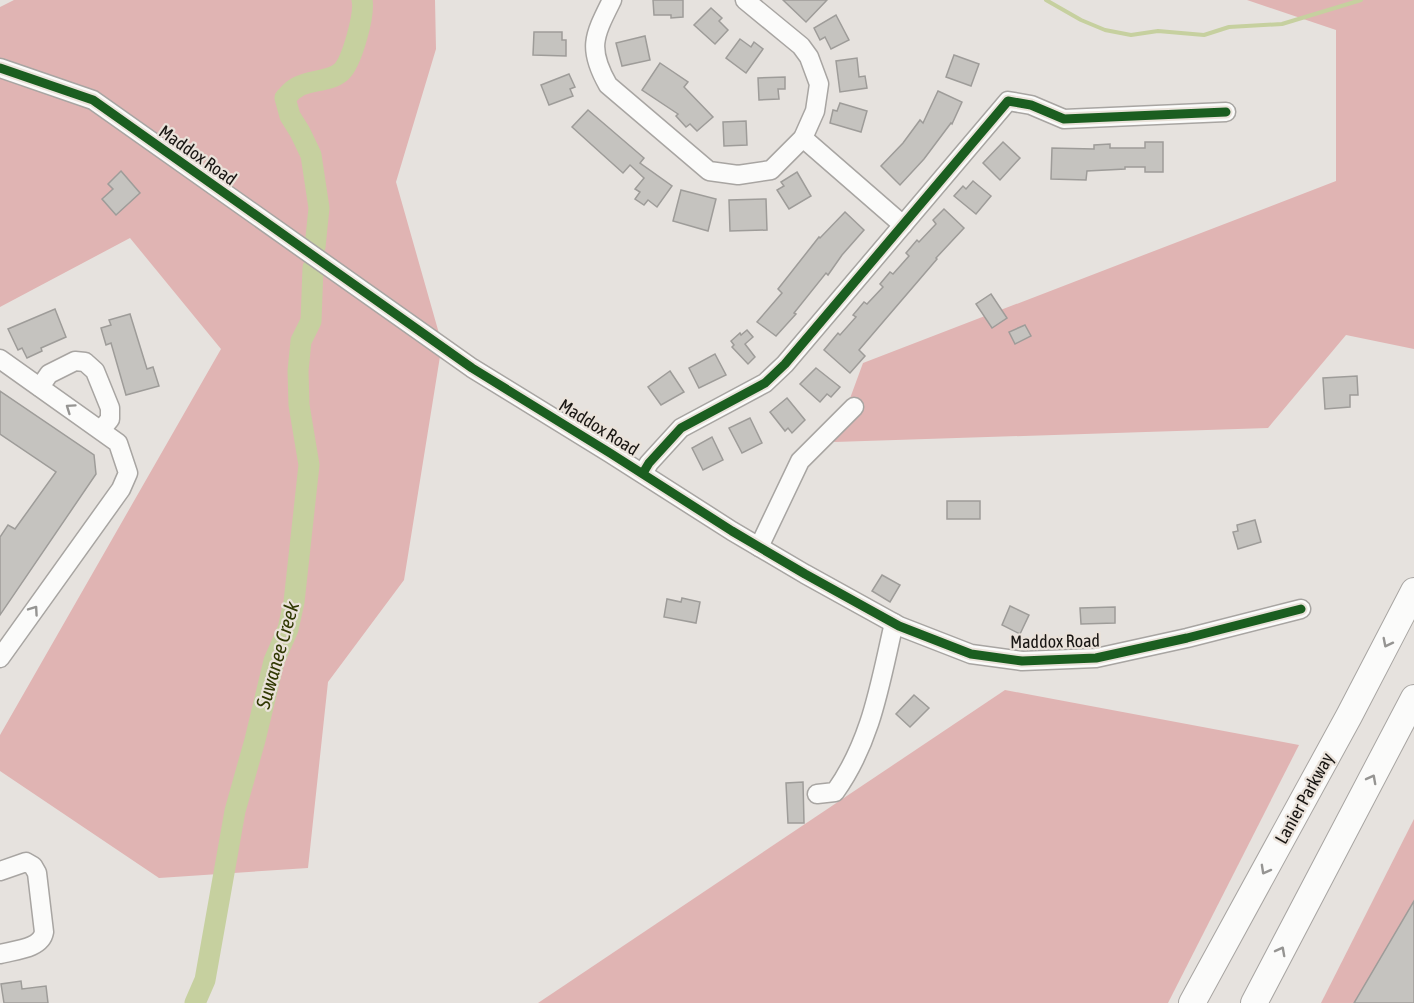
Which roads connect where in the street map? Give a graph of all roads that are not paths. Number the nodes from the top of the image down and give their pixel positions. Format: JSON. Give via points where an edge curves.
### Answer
{"nodes":[{"id":1,"x":612,"y":0,"type":"edge"},
{"id":2,"x":745,"y":0,"type":"edge"},
{"id":3,"x":0,"y":68,"type":"edge"},
{"id":4,"x":1226,"y":112,"type":"dead end"},
{"id":5,"x":803,"y":138,"type":"junction"},
{"id":6,"x":903,"y":225,"type":"junction"},
{"id":7,"x":0,"y":359,"type":"edge"},
{"id":8,"x":40,"y":387,"type":"junction"},
{"id":9,"x":854,"y":407,"type":"dead end"},
{"id":10,"x":101,"y":430,"type":"junction"},
{"id":11,"x":643,"y":473,"type":"junction"},
{"id":12,"x":759,"y":547,"type":"junction"},
{"id":13,"x":1414,"y":591,"type":"edge"},
{"id":14,"x":1301,"y":609,"type":"dead end"},
{"id":15,"x":894,"y":623,"type":"junction"},
{"id":16,"x":0,"y":658,"type":"edge"},
{"id":17,"x":1414,"y":698,"type":"edge"},
{"id":18,"x":817,"y":794,"type":"dead end"},
{"id":19,"x":0,"y":871,"type":"edge"},
{"id":20,"x":0,"y":954,"type":"edge"},
{"id":21,"x":1192,"y":1003,"type":"edge"},
{"id":22,"x":1254,"y":1003,"type":"edge"}],
"edges":[{"from":1,"to":5,"type":"street","via":[[598,29],[594,50],[608,85],[709,171],[738,175],[771,170]]},
{"from":2,"to":5,"type":"street","via":[[809,57],[819,84],[815,111]]},
{"from":3,"to":11,"type":"street","name":"Maddox Road","via":[[93,100],[472,368]]},
{"from":4,"to":6,"type":"street","via":[[1065,119],[1008,101]]},
{"from":5,"to":6,"type":"street"},
{"from":6,"to":11,"type":"street","via":[[785,364],[765,383],[681,428]]},
{"from":7,"to":8,"type":"street"},
{"from":10,"to":8,"type":"street","one_way":true},
{"from":8,"to":10,"type":"street","via":[[49,374],[75,361],[85,362],[95,371],[111,408],[110,419]]},
{"from":9,"to":12,"type":"street","via":[[800,461]]},
{"from":16,"to":10,"type":"street","one_way":true,"via":[[121,489],[128,473],[121,450],[118,442]]},
{"from":11,"to":12,"type":"street","name":"Maddox Road"},
{"from":12,"to":15,"type":"street","name":"Maddox Road"},
{"from":13,"to":21,"type":"highway","name":"Lanier Parkway","one_way":true},
{"from":14,"to":15,"type":"street","name":"Maddox Road","via":[[1103,658],[1031,661],[971,654]]},
{"from":15,"to":18,"type":"street","via":[[867,731],[835,792]]},
{"from":22,"to":17,"type":"highway","one_way":true},
{"from":19,"to":20,"type":"street","via":[[26,862],[33,866],[44,932],[38,944]]}]}
